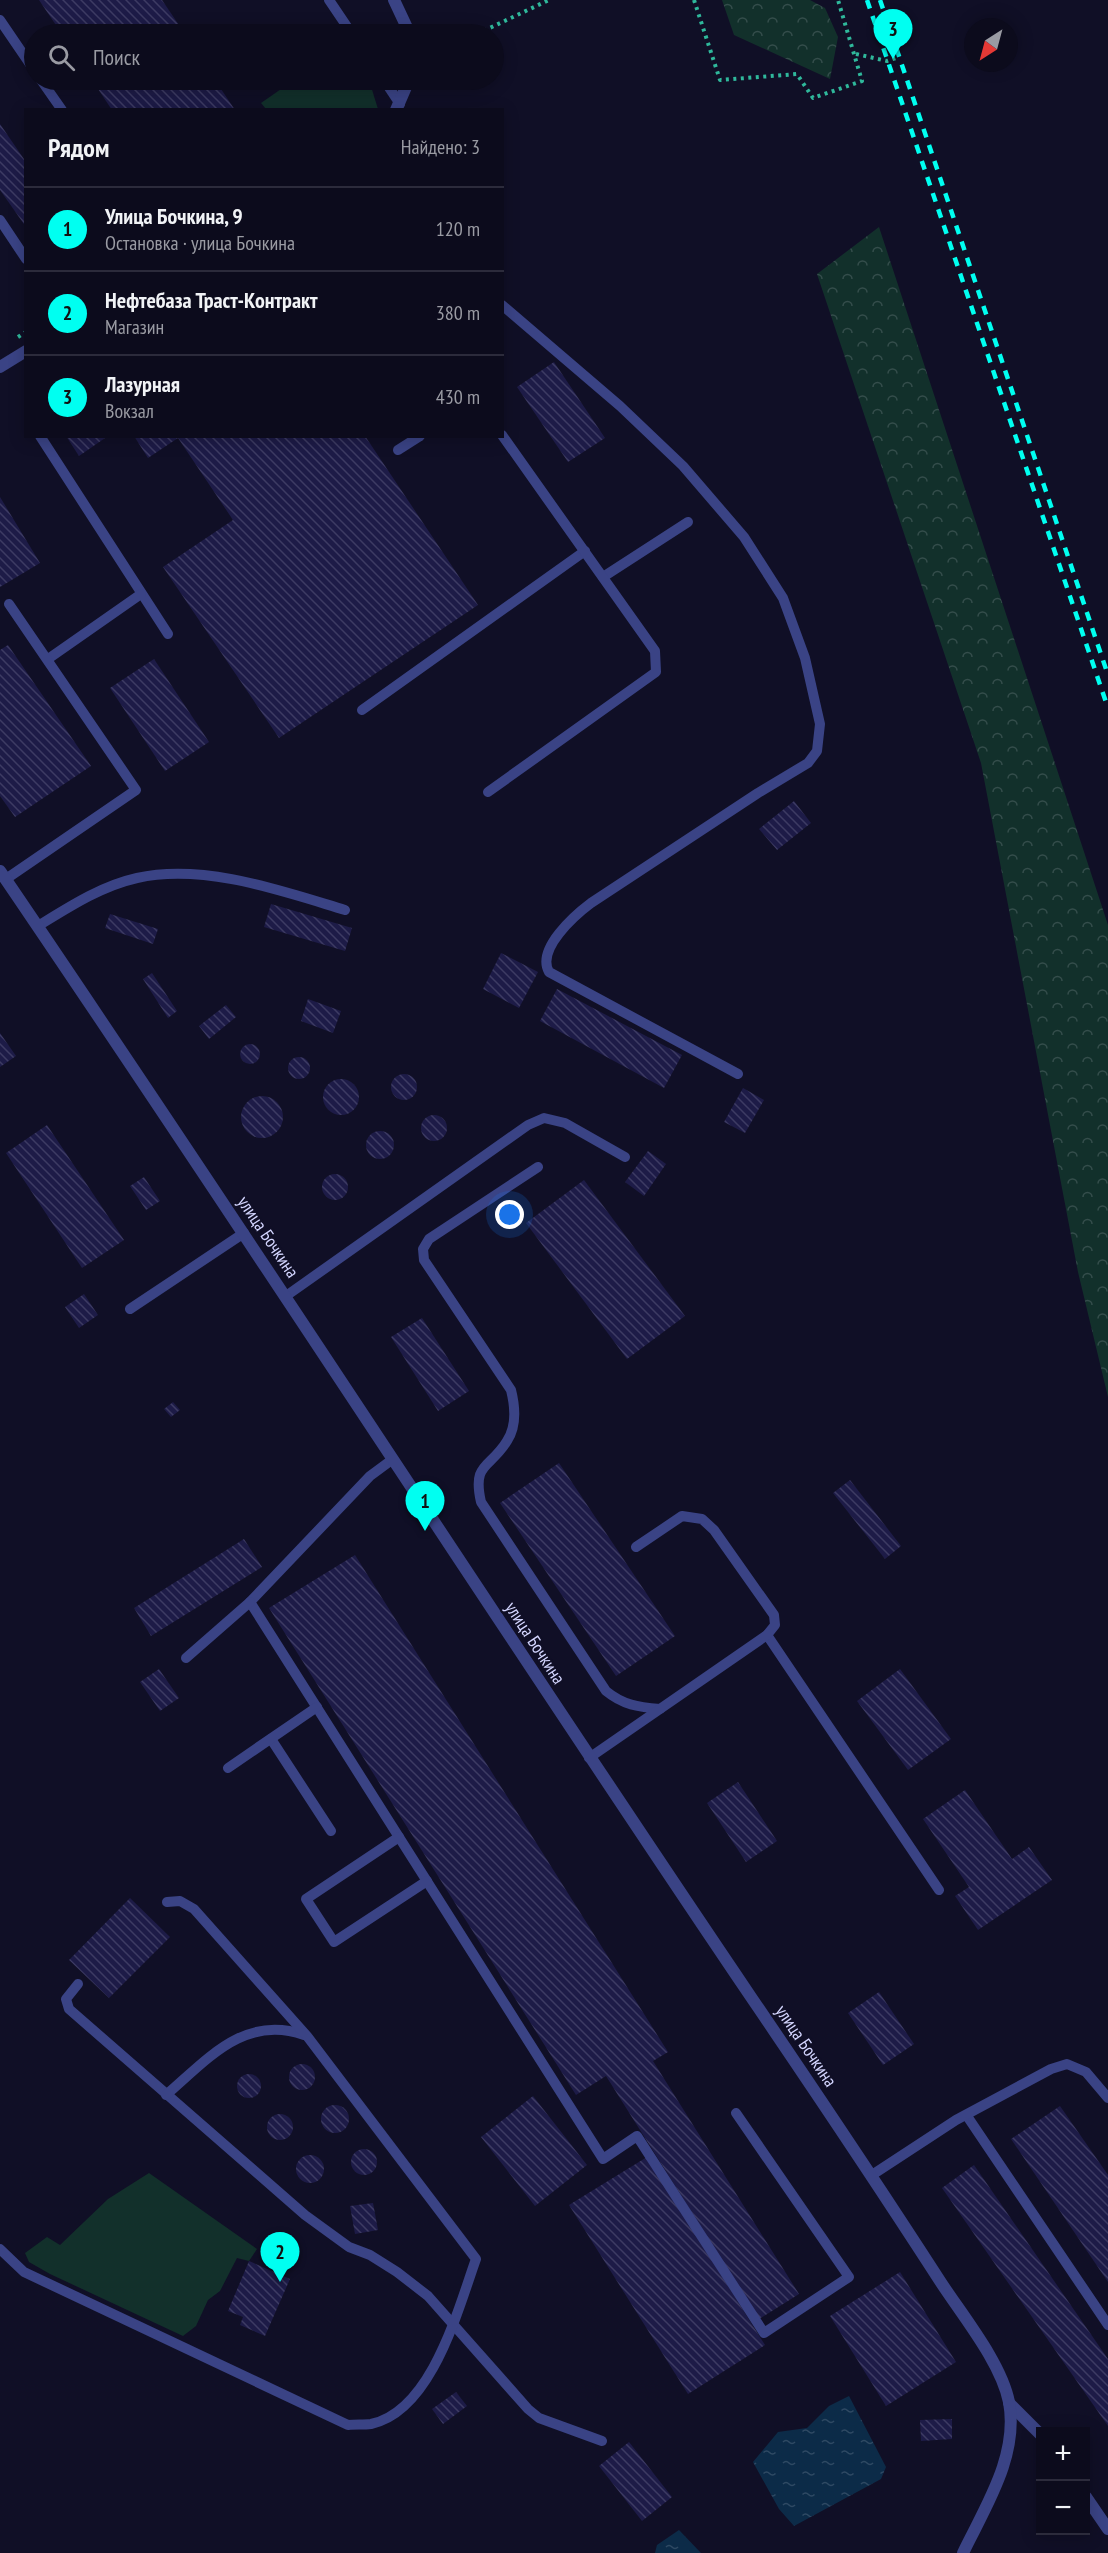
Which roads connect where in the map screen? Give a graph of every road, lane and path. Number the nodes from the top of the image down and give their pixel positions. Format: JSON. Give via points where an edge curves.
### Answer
{"nodes":[{"id":1,"x":328,"y":0,"type":"edge"},
{"id":2,"x":394,"y":0,"type":"edge"},
{"id":3,"x":549,"y":0,"type":"edge"},
{"id":4,"x":694,"y":0,"type":"edge"},
{"id":5,"x":838,"y":0,"type":"edge"},
{"id":6,"x":0,"y":20,"type":"edge"},
{"id":7,"x":345,"y":24,"type":"edge"},
{"id":8,"x":405,"y":24,"type":"edge"},
{"id":9,"x":498,"y":24,"type":"edge"},
{"id":10,"x":856,"y":54,"type":"junction"},
{"id":11,"x":24,"y":55,"type":"edge"},
{"id":12,"x":899,"y":57,"type":"dead end"},
{"id":13,"x":48,"y":90,"type":"edge"},
{"id":14,"x":389,"y":90,"type":"edge"},
{"id":15,"x":405,"y":90,"type":"edge"},
{"id":16,"x":398,"y":106,"type":"edge"},
{"id":17,"x":61,"y":108,"type":"edge"},
{"id":18,"x":0,"y":220,"type":"edge"},
{"id":19,"x":24,"y":256,"type":"edge"},
{"id":20,"x":504,"y":307,"type":"edge"},
{"id":21,"x":24,"y":352,"type":"edge"},
{"id":22,"x":0,"y":367,"type":"edge"},
{"id":23,"x":41,"y":438,"type":"edge"},
{"id":24,"x":417,"y":438,"type":"edge"},
{"id":25,"x":504,"y":438,"type":"edge"},
{"id":26,"x":398,"y":450,"type":"dead end"},
{"id":27,"x":688,"y":522,"type":"dead end"},
{"id":28,"x":585,"y":551,"type":"junction"},
{"id":29,"x":603,"y":577,"type":"junction"},
{"id":30,"x":141,"y":594,"type":"junction"},
{"id":31,"x":9,"y":604,"type":"dead end"},
{"id":32,"x":168,"y":634,"type":"dead end"},
{"id":33,"x":48,"y":659,"type":"junction"},
{"id":34,"x":362,"y":710,"type":"dead end"},
{"id":35,"x":488,"y":792,"type":"dead end"},
{"id":36,"x":3,"y":875,"type":"edge"},
{"id":37,"x":345,"y":910,"type":"dead end"},
{"id":38,"x":38,"y":926,"type":"junction"},
{"id":39,"x":738,"y":1074,"type":"dead end"},
{"id":40,"x":625,"y":1158,"type":"dead end"},
{"id":41,"x":538,"y":1167,"type":"dead end"},
{"id":42,"x":244,"y":1233,"type":"junction"},
{"id":43,"x":286,"y":1296,"type":"junction"},
{"id":44,"x":130,"y":1309,"type":"dead end"},
{"id":45,"x":393,"y":1459,"type":"junction"},
{"id":46,"x":636,"y":1547,"type":"dead end"},
{"id":47,"x":250,"y":1602,"type":"junction"},
{"id":48,"x":767,"y":1635,"type":"junction"},
{"id":49,"x":186,"y":1658,"type":"dead end"},
{"id":50,"x":317,"y":1707,"type":"junction"},
{"id":51,"x":660,"y":1709,"type":"junction"},
{"id":52,"x":271,"y":1739,"type":"junction"},
{"id":53,"x":589,"y":1758,"type":"junction"},
{"id":54,"x":228,"y":1768,"type":"dead end"},
{"id":55,"x":332,"y":1831,"type":"dead end"},
{"id":56,"x":399,"y":1837,"type":"junction"},
{"id":57,"x":427,"y":1881,"type":"junction"},
{"id":58,"x":939,"y":1890,"type":"dead end"},
{"id":59,"x":167,"y":1902,"type":"dead end"},
{"id":60,"x":78,"y":1984,"type":"dead end"},
{"id":61,"x":307,"y":2036,"type":"junction"},
{"id":62,"x":166,"y":2095,"type":"junction"},
{"id":63,"x":1108,"y":2098,"type":"edge"},
{"id":64,"x":736,"y":2113,"type":"dead end"},
{"id":65,"x":967,"y":2116,"type":"junction"},
{"id":66,"x":872,"y":2175,"type":"junction"},
{"id":67,"x":0,"y":2249,"type":"edge"},
{"id":68,"x":453,"y":2324,"type":"junction"},
{"id":69,"x":1108,"y":2325,"type":"edge"},
{"id":70,"x":1009,"y":2403,"type":"junction"},
{"id":71,"x":1036,"y":2429,"type":"edge"},
{"id":72,"x":602,"y":2441,"type":"dead end"},
{"id":73,"x":1090,"y":2503,"type":"edge"},
{"id":74,"x":1108,"y":2529,"type":"edge"},
{"id":75,"x":963,"y":2553,"type":"edge"}],
"edges":[{"from":1,"to":7,"type":"lane"},
{"from":2,"to":8,"type":"street"},
{"from":3,"to":9,"type":"path"},
{"from":4,"to":10,"type":"path","via":[[720,80],[797,74],[813,98],[862,81]]},
{"from":5,"to":10,"type":"path"},
{"from":6,"to":11,"type":"lane"},
{"from":10,"to":12,"type":"path","via":[[887,61]]},
{"from":13,"to":17,"type":"lane"},
{"from":14,"to":16,"type":"lane"},
{"from":15,"to":16,"type":"street"},
{"from":18,"to":19,"type":"lane"},
{"from":20,"to":39,"type":"lane","via":[[683,466],[744,537],[783,598],[805,658],[820,724],[817,751],[808,763],[591,903],[567,922],[547,955],[549,972]]},
{"from":21,"to":22,"type":"street"},
{"from":23,"to":30,"type":"lane"},
{"from":24,"to":26,"type":"lane"},
{"from":25,"to":28,"type":"lane"},
{"from":27,"to":29,"type":"lane"},
{"from":28,"to":29,"type":"lane"},
{"from":28,"to":34,"type":"lane"},
{"from":29,"to":35,"type":"lane","via":[[655,651],[656,672]]},
{"from":30,"to":32,"type":"lane"},
{"from":30,"to":33,"type":"lane"},
{"from":31,"to":33,"type":"lane"},
{"from":33,"to":36,"type":"lane","via":[[136,790]]},
{"from":36,"to":38,"type":"street","name":"улица Бочкина"},
{"from":37,"to":38,"type":"lane","via":[[250,881],[158,875],[103,890]]},
{"from":38,"to":42,"type":"street","name":"улица Бочкина"},
{"from":40,"to":43,"type":"lane","via":[[565,1123],[544,1118],[528,1125]]},
{"from":41,"to":51,"type":"lane","via":[[429,1239],[423,1249],[424,1260],[511,1390],[516,1413],[508,1440],[482,1468],[477,1483],[481,1502],[606,1691],[619,1702]]},
{"from":42,"to":43,"type":"street","name":"улица Бочкина"},
{"from":42,"to":44,"type":"lane"},
{"from":43,"to":45,"type":"street","name":"улица Бочкина"},
{"from":45,"to":47,"type":"lane","via":[[370,1476]]},
{"from":45,"to":53,"type":"street","name":"улица Бочкина"},
{"from":46,"to":48,"type":"lane","via":[[682,1516],[702,1519],[723,1541],[774,1615],[775,1625]]},
{"from":47,"to":49,"type":"lane"},
{"from":47,"to":50,"type":"lane"},
{"from":48,"to":51,"type":"lane"},
{"from":48,"to":58,"type":"lane"},
{"from":50,"to":52,"type":"lane"},
{"from":50,"to":56,"type":"lane"},
{"from":51,"to":53,"type":"lane"},
{"from":52,"to":54,"type":"lane"},
{"from":52,"to":55,"type":"lane"},
{"from":53,"to":66,"type":"street","name":"улица Бочкина"},
{"from":56,"to":57,"type":"lane"},
{"from":56,"to":57,"type":"lane","via":[[306,1899],[334,1942]]},
{"from":57,"to":64,"type":"lane","via":[[603,2159],[637,2136],[764,2333],[849,2277]]},
{"from":59,"to":61,"type":"lane","via":[[180,1901],[194,1909]]},
{"from":60,"to":62,"type":"lane","via":[[66,1999],[69,2009]]},
{"from":61,"to":62,"type":"lane","via":[[292,2031],[256,2030],[234,2039]]},
{"from":61,"to":68,"type":"lane","via":[[476,2259]]},
{"from":62,"to":68,"type":"lane","via":[[305,2215],[349,2247],[397,2272],[428,2296]]},
{"from":63,"to":65,"type":"lane","via":[[1086,2072],[1067,2064]]},
{"from":65,"to":66,"type":"lane"},
{"from":65,"to":69,"type":"lane"},
{"from":66,"to":70,"type":"street","name":"улица Бочкина","via":[[996,2367]]},
{"from":67,"to":68,"type":"lane","via":[[24,2272],[348,2425],[372,2424],[416,2394],[444,2350]]},
{"from":68,"to":72,"type":"lane","via":[[539,2418]]},
{"from":70,"to":71,"type":"street","name":"улица Бочкина"},
{"from":70,"to":75,"type":"street","via":[[1004,2466]]},
{"from":73,"to":74,"type":"street"}]}
